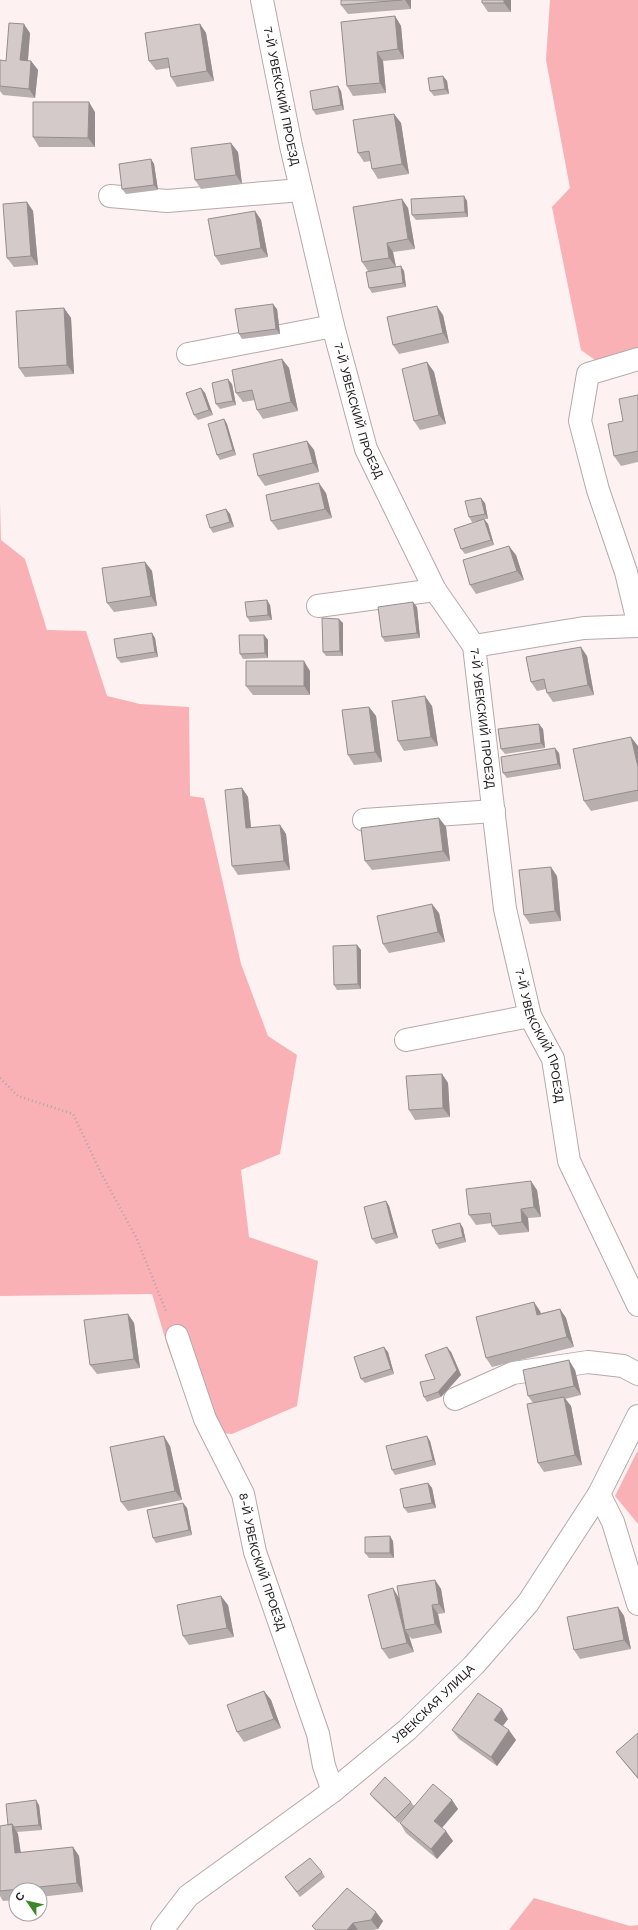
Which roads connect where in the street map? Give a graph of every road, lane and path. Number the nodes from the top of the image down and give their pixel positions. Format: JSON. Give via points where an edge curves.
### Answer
{"nodes":[{"id":1,"x":262,"y":0,"type":"edge"},
{"id":2,"x":301,"y":190,"type":"junction"},
{"id":3,"x":110,"y":196,"type":"dead end"},
{"id":4,"x":333,"y":326,"type":"junction"},
{"id":5,"x":188,"y":354,"type":"dead end"},
{"id":6,"x":638,"y":359,"type":"edge"},
{"id":7,"x":435,"y":590,"type":"junction"},
{"id":8,"x":318,"y":606,"type":"dead end"},
{"id":9,"x":638,"y":622,"type":"edge"},
{"id":10,"x":638,"y":626,"type":"edge"},
{"id":11,"x":474,"y":646,"type":"junction"},
{"id":12,"x":494,"y":811,"type":"junction"},
{"id":13,"x":364,"y":820,"type":"dead end"},
{"id":14,"x":530,"y":1016,"type":"junction"},
{"id":15,"x":406,"y":1040,"type":"dead end"},
{"id":16,"x":0,"y":1078,"type":"edge"},
{"id":17,"x":638,"y":1305,"type":"edge"},
{"id":18,"x":177,"y":1336,"type":"joint"},
{"id":19,"x":638,"y":1374,"type":"edge"},
{"id":20,"x":455,"y":1399,"type":"dead end"},
{"id":21,"x":638,"y":1416,"type":"edge"},
{"id":22,"x":599,"y":1494,"type":"junction"},
{"id":23,"x":638,"y":1604,"type":"edge"},
{"id":24,"x":333,"y":1791,"type":"junction"},
{"id":25,"x":162,"y":1930,"type":"edge"}],
"edges":[{"from":1,"to":2,"type":"street","name":"7-Й УВЕКСКИЙ ПРОЕЗД"},
{"from":2,"to":3,"type":"street","via":[[167,201]]},
{"from":2,"to":4,"type":"street","name":"7-Й УВЕКСКИЙ ПРОЕЗД"},
{"from":4,"to":5,"type":"street"},
{"from":4,"to":7,"type":"street","name":"7-Й УВЕКСКИЙ ПРОЕЗД","via":[[366,449]]},
{"from":6,"to":9,"type":"street","via":[[588,374],[580,421],[598,490],[626,572]]},
{"from":7,"to":8,"type":"street"},
{"from":7,"to":11,"type":"street","name":"7-Й УВЕКСКИЙ ПРОЕЗД"},
{"from":10,"to":11,"type":"street","via":[[584,628]]},
{"from":11,"to":12,"type":"street","name":"7-Й УВЕКСКИЙ ПРОЕЗД"},
{"from":12,"to":13,"type":"street"},
{"from":12,"to":14,"type":"street","name":"7-Й УВЕКСКИЙ ПРОЕЗД","via":[[505,909]]},
{"from":14,"to":15,"type":"street"},
{"from":14,"to":17,"type":"street","name":"7-Й УВЕКСКИЙ ПРОЕЗД","via":[[553,1059],[569,1160]]},
{"from":16,"to":18,"type":"path","via":[[18,1096],[73,1114],[136,1237]]},
{"from":18,"to":24,"type":"street","name":"8-Й УВЕКСКИЙ ПРОЕЗД","via":[[205,1419],[243,1494],[255,1552],[318,1734],[324,1766]]},
{"from":19,"to":20,"type":"street","via":[[623,1366],[588,1362],[513,1374]]},
{"from":21,"to":22,"type":"street","name":"УВЕКСКАЯ УЛИЦА"},
{"from":22,"to":23,"type":"street","via":[[612,1522]]},
{"from":22,"to":24,"type":"street","name":"УВЕКСКАЯ УЛИЦА","via":[[528,1603],[474,1665],[407,1730]]},
{"from":24,"to":25,"type":"street","name":"УВЕКСКАЯ УЛИЦА","via":[[188,1896]]}]}
